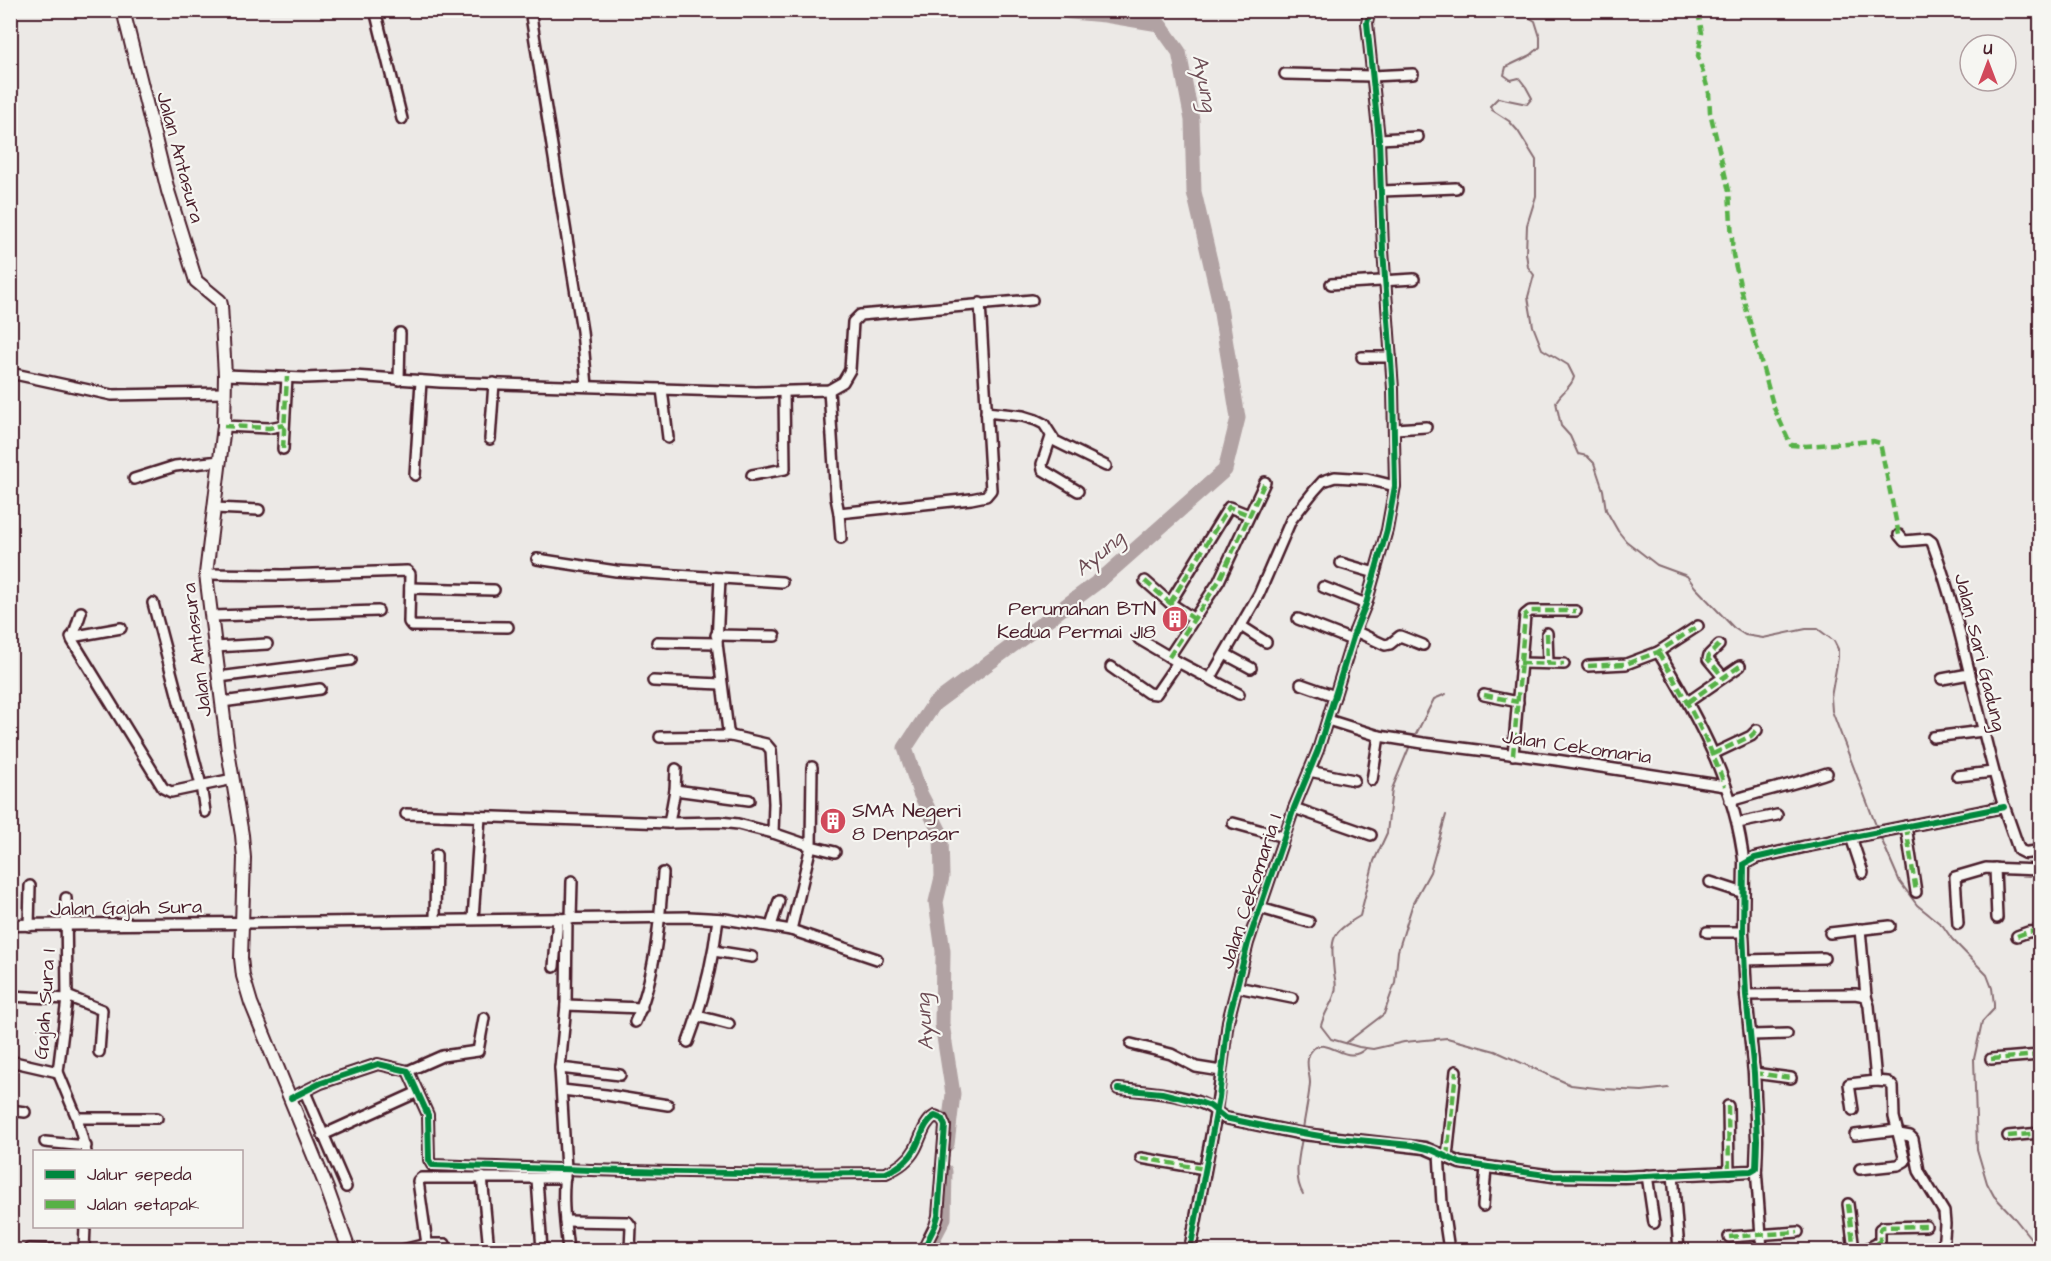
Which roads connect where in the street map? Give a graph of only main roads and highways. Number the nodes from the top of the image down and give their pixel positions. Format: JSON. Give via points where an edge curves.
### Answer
{"nodes":[{"id":1,"x":123,"y":10,"type":"edge"},
{"id":2,"x":349,"y":1251,"type":"edge"}],
"edges":[{"from":1,"to":2,"type":"main road","name":"Jalan Antasura","via":[[168,191],[196,281],[222,305],[224,426],[206,574],[244,858],[241,958],[246,987]]}]}
